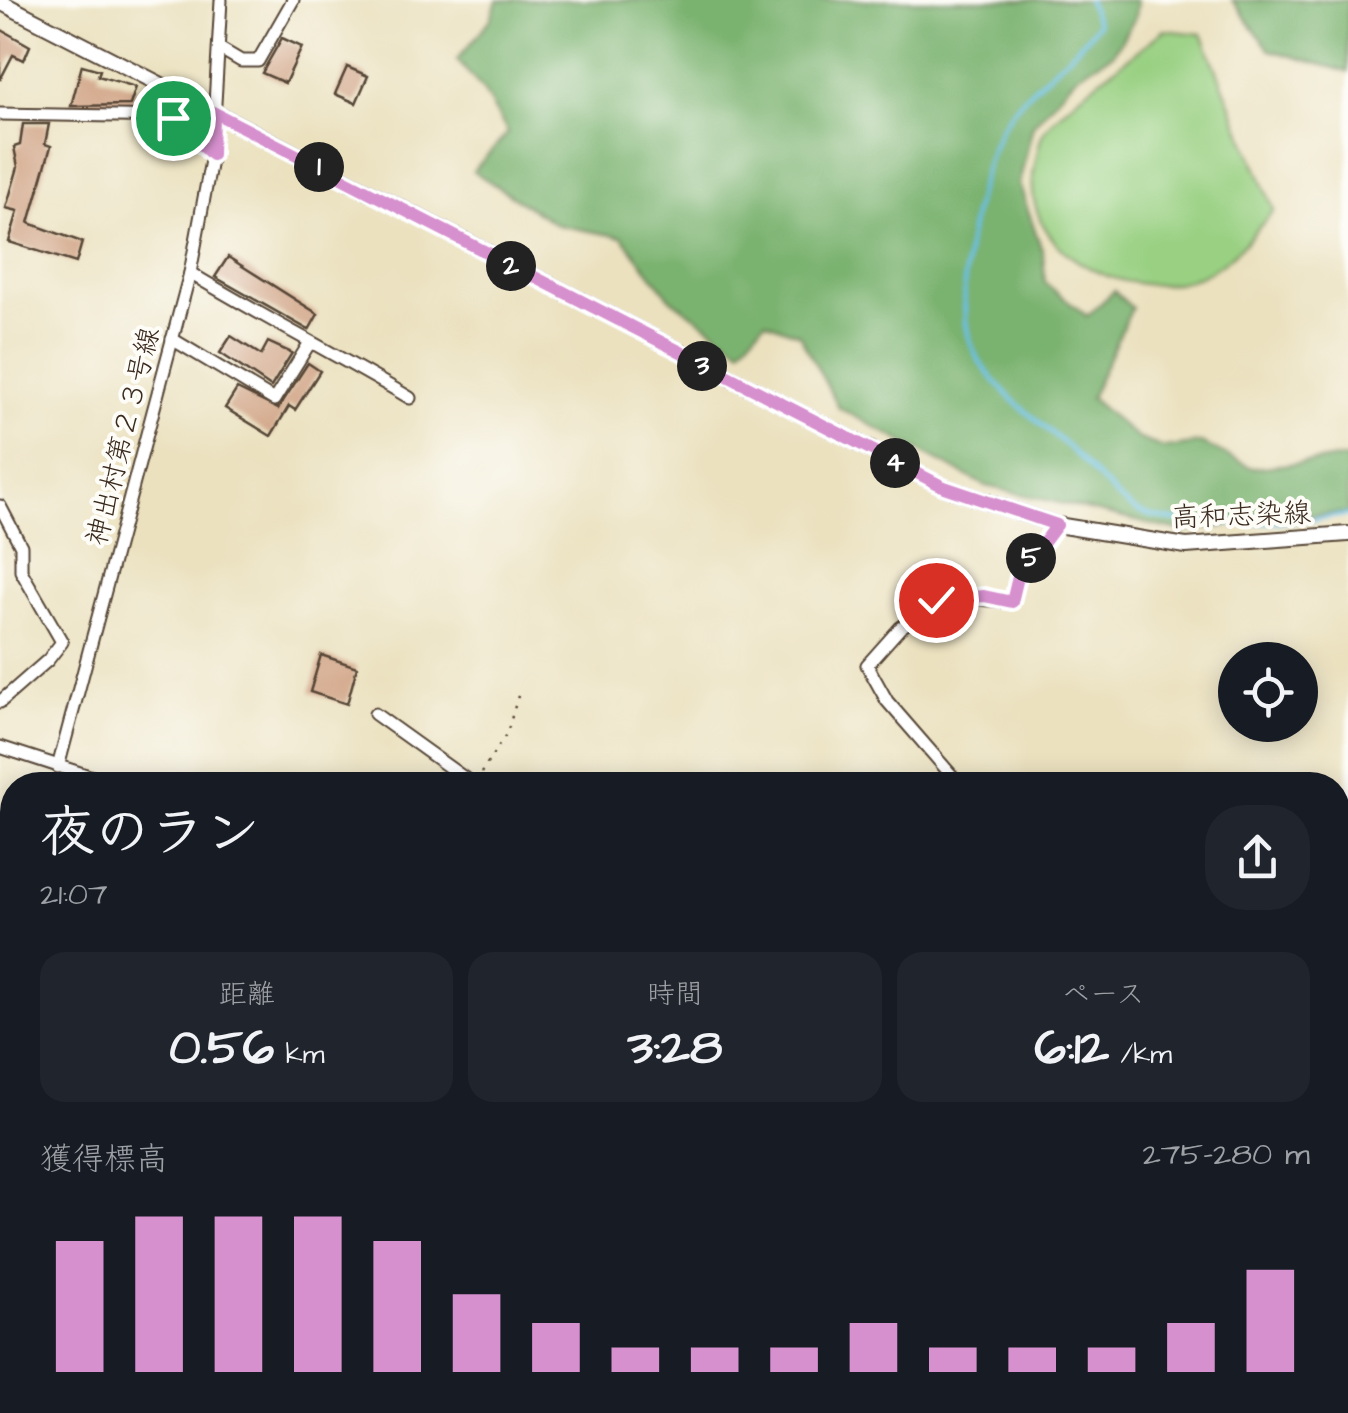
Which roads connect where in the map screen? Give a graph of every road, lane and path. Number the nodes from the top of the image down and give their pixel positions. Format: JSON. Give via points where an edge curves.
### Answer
{"nodes":[{"id":1,"x":221,"y":0,"type":"edge"},
{"id":2,"x":293,"y":0,"type":"edge"},
{"id":3,"x":0,"y":2,"type":"edge"},
{"id":4,"x":219,"y":48,"type":"junction"},
{"id":5,"x":213,"y":112,"type":"junction"},
{"id":6,"x":0,"y":114,"type":"edge"},
{"id":7,"x":212,"y":155,"type":"junction"},
{"id":8,"x":190,"y":272,"type":"junction"},
{"id":9,"x":172,"y":338,"type":"junction"},
{"id":10,"x":309,"y":344,"type":"junction"},
{"id":11,"x":410,"y":398,"type":"dead end"},
{"id":12,"x":0,"y":506,"type":"edge"},
{"id":13,"x":1057,"y":525,"type":"junction"},
{"id":14,"x":1348,"y":534,"type":"edge"},
{"id":15,"x":520,"y":689,"type":"dead end"},
{"id":16,"x":0,"y":702,"type":"edge"},
{"id":17,"x":375,"y":714,"type":"dead end"},
{"id":18,"x":0,"y":747,"type":"edge"},
{"id":19,"x":58,"y":767,"type":"junction"},
{"id":20,"x":75,"y":772,"type":"edge"},
{"id":21,"x":457,"y":772,"type":"edge"},
{"id":22,"x":482,"y":772,"type":"edge"},
{"id":23,"x":949,"y":772,"type":"edge"}],
"edges":[{"from":1,"to":4,"type":"street","name":"神出村第２３号線"},
{"from":2,"to":4,"type":"street","via":[[258,61],[242,61]]},
{"from":3,"to":5,"type":"street","name":"高和志染線"},
{"from":4,"to":5,"type":"street","name":"神出村第２３号線"},
{"from":5,"to":7,"type":"street","name":"神出村第２３号線"},
{"from":5,"to":13,"type":"street","name":"高和志染線","via":[[944,487]]},
{"from":6,"to":7,"type":"street","via":[[173,118]]},
{"from":7,"to":8,"type":"street","name":"神出村第２３号線"},
{"from":8,"to":9,"type":"street","name":"神出村第２３号線"},
{"from":8,"to":10,"type":"street"},
{"from":9,"to":10,"type":"street","via":[[274,400]]},
{"from":9,"to":19,"type":"street","name":"神出村第２３号線"},
{"from":10,"to":11,"type":"street"},
{"from":12,"to":16,"type":"street","via":[[21,546],[21,571],[62,642]]},
{"from":13,"to":14,"type":"street","name":"高和志染線","via":[[1186,546]]},
{"from":13,"to":23,"type":"street","via":[[1018,577],[1012,602],[946,596],[900,628],[867,665],[887,702]]},
{"from":15,"to":22,"type":"path","via":[[507,732]]},
{"from":17,"to":21,"type":"street"},
{"from":18,"to":19,"type":"street"},
{"from":19,"to":20,"type":"street"}]}
